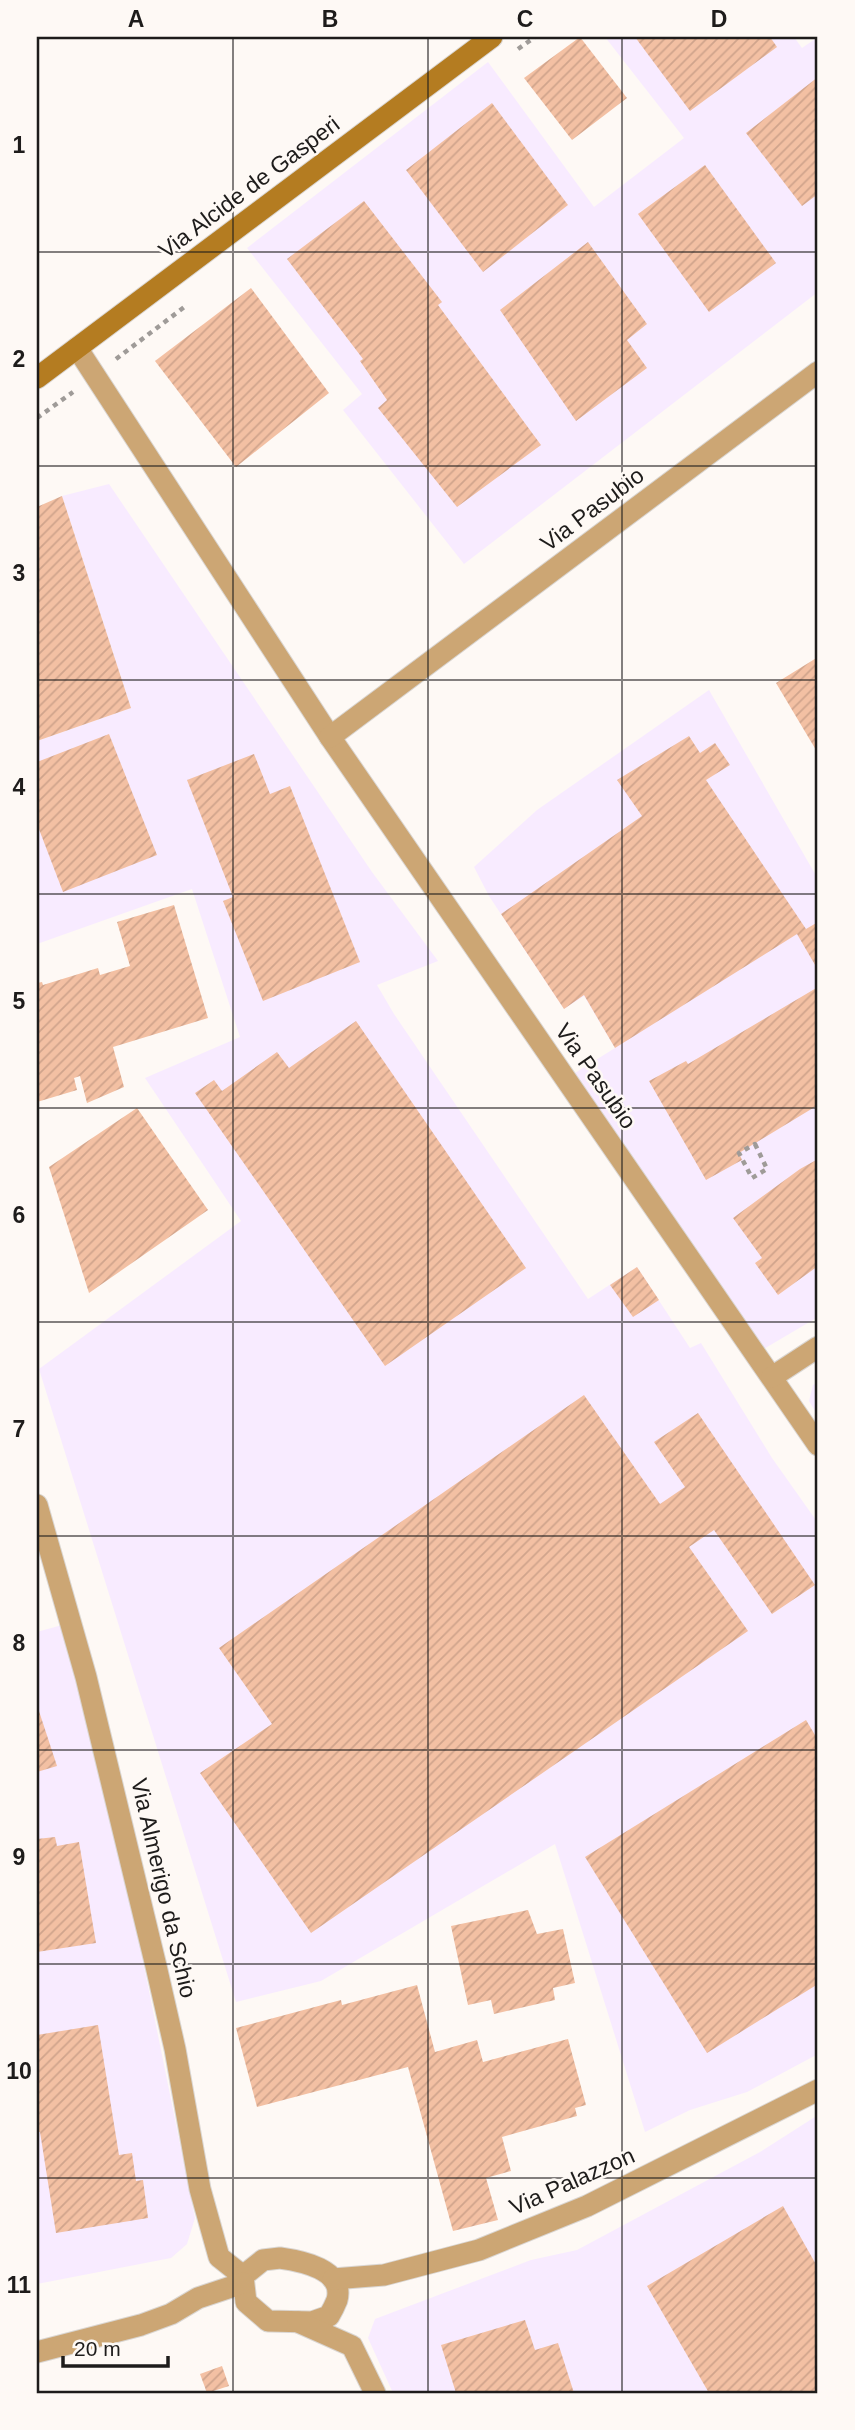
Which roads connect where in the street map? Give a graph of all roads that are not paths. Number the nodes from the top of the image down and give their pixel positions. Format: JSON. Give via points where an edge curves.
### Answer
{"nodes":[{"id":1,"x":492,"y":37,"type":"edge"},
{"id":2,"x":77,"y":348,"type":"junction"},
{"id":3,"x":818,"y":372,"type":"edge"},
{"id":4,"x":37,"y":378,"type":"edge"},
{"id":5,"x":330,"y":737,"type":"junction"},
{"id":6,"x":818,"y":1348,"type":"edge"},
{"id":7,"x":772,"y":1377,"type":"junction"},
{"id":8,"x":818,"y":1445,"type":"edge"},
{"id":9,"x":37,"y":1505,"type":"edge"},
{"id":10,"x":818,"y":2090,"type":"edge"},
{"id":11,"x":333,"y":2279,"type":"junction"},
{"id":12,"x":243,"y":2280,"type":"junction"},
{"id":13,"x":298,"y":2322,"type":"junction"},
{"id":14,"x":37,"y":2352,"type":"edge"},
{"id":15,"x":375,"y":2393,"type":"edge"}],
"edges":[{"from":1,"to":2,"type":"street","name":"Via Alcide de Gasperi"},
{"from":2,"to":4,"type":"street","name":"Via Alcide de Gasperi"},
{"from":2,"to":5,"type":"street","name":"Via Pasubio"},
{"from":3,"to":5,"type":"street","name":"Via Pasubio"},
{"from":5,"to":7,"type":"street","name":"Via Pasubio"},
{"from":6,"to":7,"type":"street"},
{"from":7,"to":8,"type":"street","name":"Via Pasubio"},
{"from":9,"to":12,"type":"street","name":"Via Almerigo da Schio","via":[[86,1677],[153,1953],[200,2189],[219,2257]]},
{"from":10,"to":11,"type":"street","name":"Via Palazzon","via":[[587,2206],[479,2250],[384,2275]]},
{"from":11,"to":12,"type":"street","via":[[317,2267],[280,2258],[263,2260]]},
{"from":11,"to":13,"type":"street","via":[[338,2298],[329,2316]]},
{"from":12,"to":13,"type":"street","via":[[246,2302],[268,2321]]},
{"from":12,"to":14,"type":"street","via":[[141,2325]]},
{"from":13,"to":15,"type":"street","via":[[352,2346]]}]}
